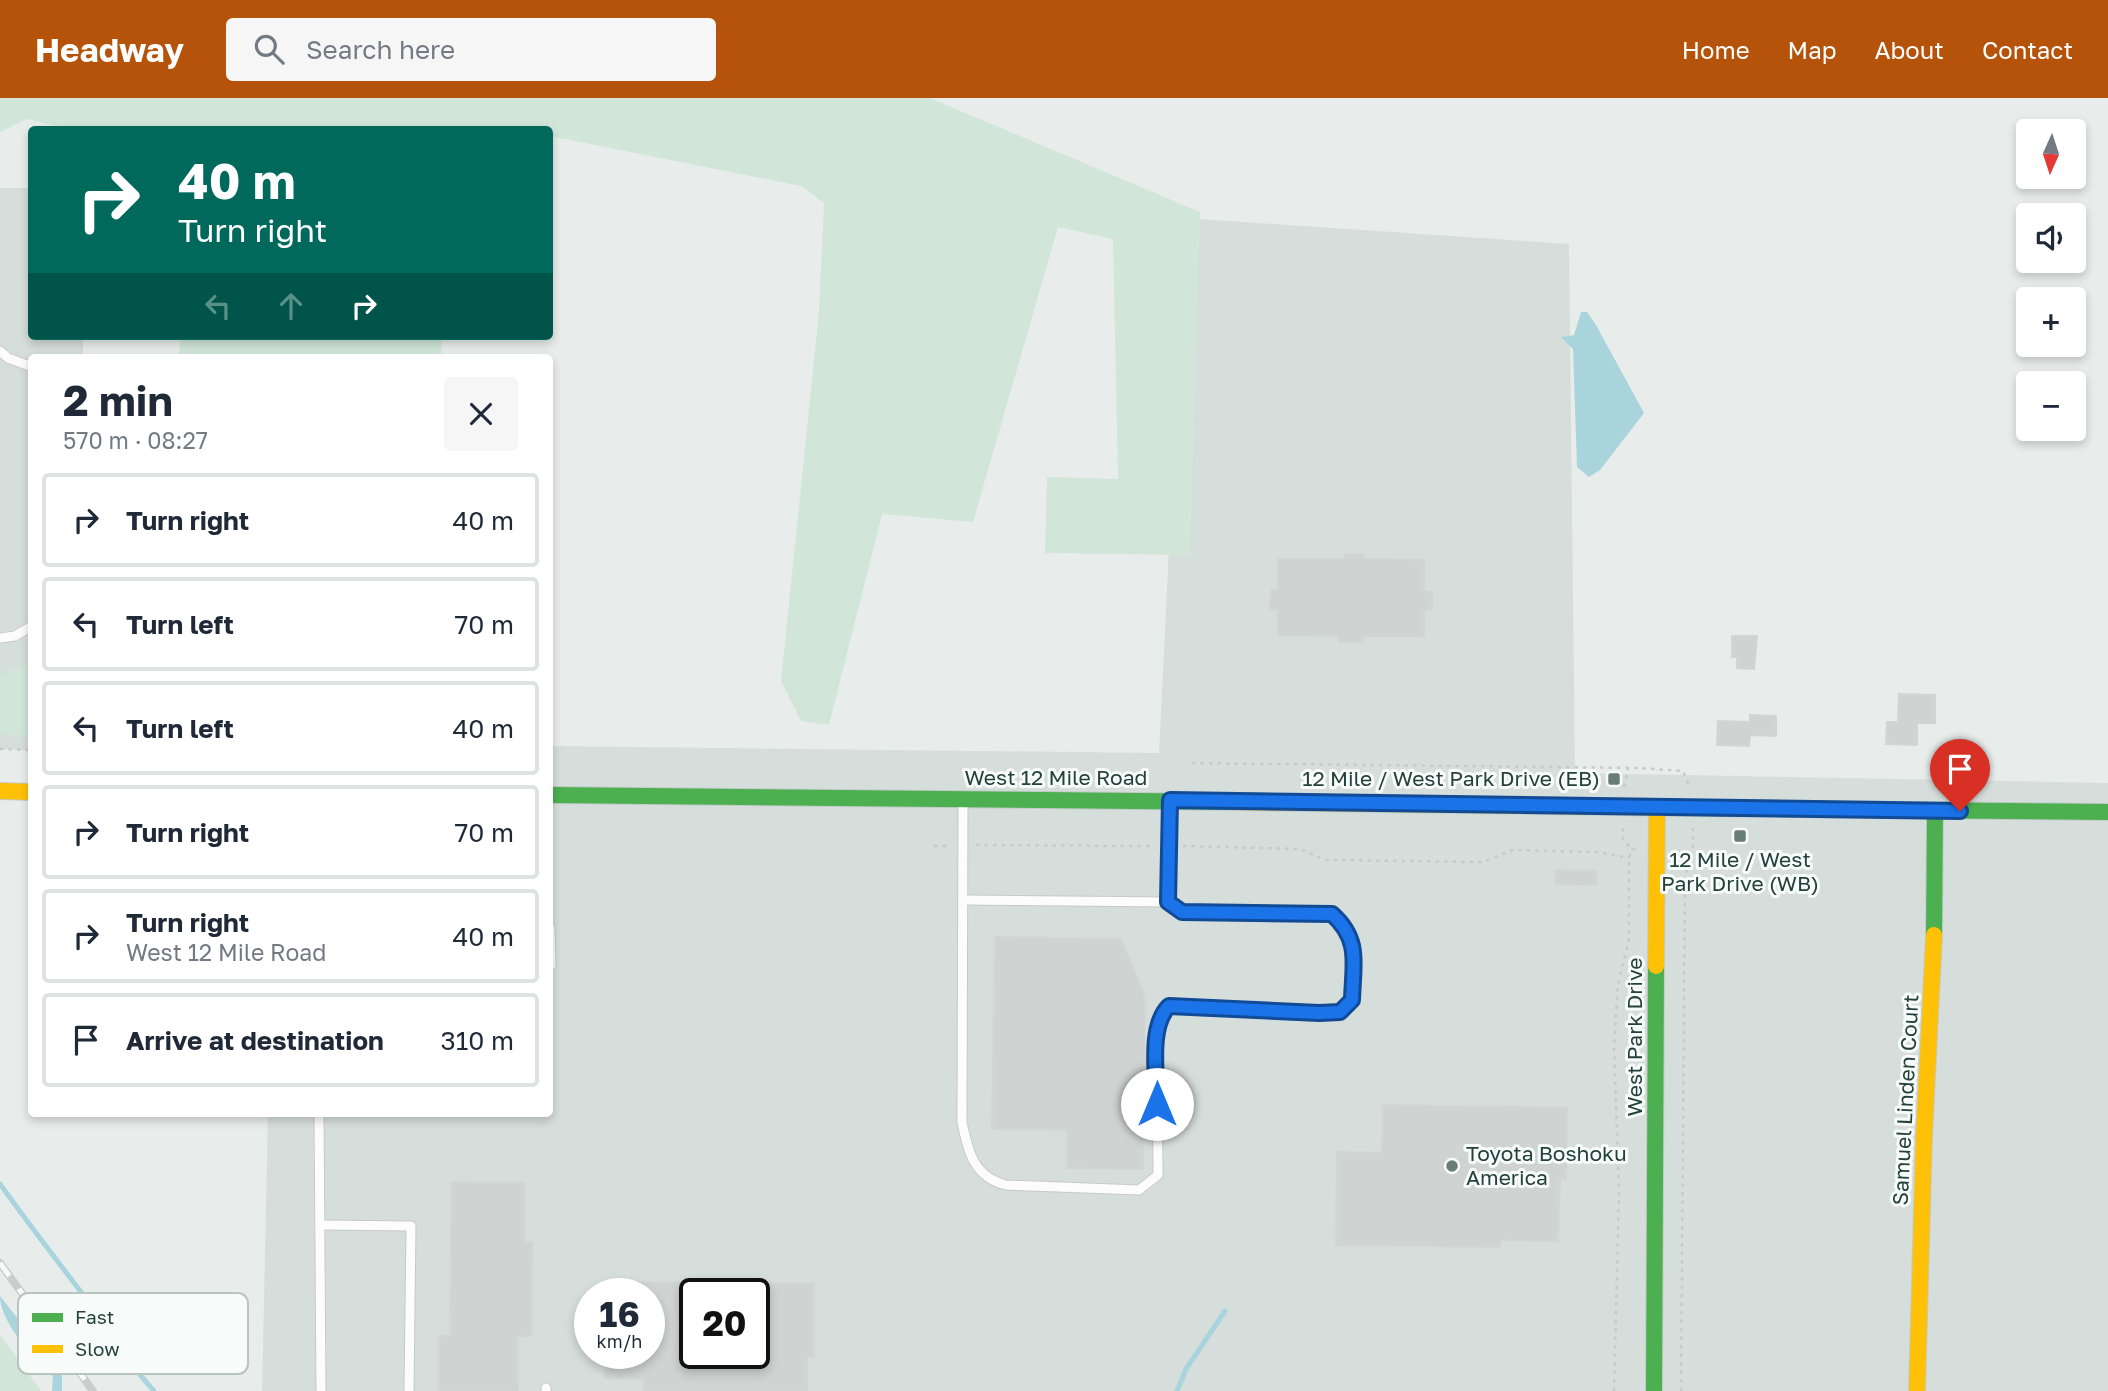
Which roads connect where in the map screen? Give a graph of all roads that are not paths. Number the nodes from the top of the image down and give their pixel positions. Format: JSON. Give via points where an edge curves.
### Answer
{"nodes":[{"id":1,"x":0,"y":351,"type":"edge"},
{"id":2,"x":28,"y":366,"type":"edge"},
{"id":3,"x":28,"y":628,"type":"edge"},
{"id":4,"x":0,"y":638,"type":"edge"},
{"id":5,"x":0,"y":792,"type":"edge"},
{"id":6,"x":28,"y":792,"type":"edge"},
{"id":7,"x":553,"y":796,"type":"edge"},
{"id":8,"x":963,"y":799,"type":"junction"},
{"id":9,"x":1170,"y":800,"type":"junction"},
{"id":10,"x":1657,"y":809,"type":"junction"},
{"id":11,"x":1935,"y":811,"type":"junction"},
{"id":12,"x":2108,"y":812,"type":"edge"},
{"id":13,"x":963,"y":900,"type":"junction"},
{"id":14,"x":1168,"y":902,"type":"junction"},
{"id":15,"x":319,"y":1117,"type":"edge"},
{"id":16,"x":322,"y":1225,"type":"junction"},
{"id":17,"x":321,"y":1391,"type":"edge"},
{"id":18,"x":409,"y":1391,"type":"edge"},
{"id":19,"x":1654,"y":1391,"type":"edge"},
{"id":20,"x":1917,"y":1391,"type":"edge"}],
"edges":[{"from":1,"to":2,"type":"lane"},
{"from":3,"to":4,"type":"lane"},
{"from":5,"to":6,"type":"main road"},
{"from":7,"to":8,"type":"main road","name":"West 12 Mile Road"},
{"from":8,"to":9,"type":"main road","name":"West 12 Mile Road"},
{"from":8,"to":13,"type":"lane"},
{"from":9,"to":10,"type":"main road","name":"West 12 Mile Road"},
{"from":9,"to":14,"type":"lane"},
{"from":10,"to":11,"type":"main road","name":"West 12 Mile Road"},
{"from":10,"to":19,"type":"main road","name":"West Park Drive"},
{"from":11,"to":12,"type":"main road","name":"West 12 Mile Road"},
{"from":11,"to":20,"type":"main road","name":"Samuel Linden Court","via":[[1934,961]]},
{"from":13,"to":14,"type":"lane"},
{"from":13,"to":14,"type":"lane","via":[[962,1122],[977,1169],[992,1182],[1006,1185],[1139,1191],[1158,1175],[1157,1033],[1160,1015],[1169,1006],[1319,1013],[1340,1012],[1352,1000],[1354,944],[1346,927],[1332,914],[1182,912]]},
{"from":15,"to":16,"type":"lane"},
{"from":16,"to":17,"type":"lane"},
{"from":16,"to":18,"type":"lane","via":[[411,1226]]}]}
